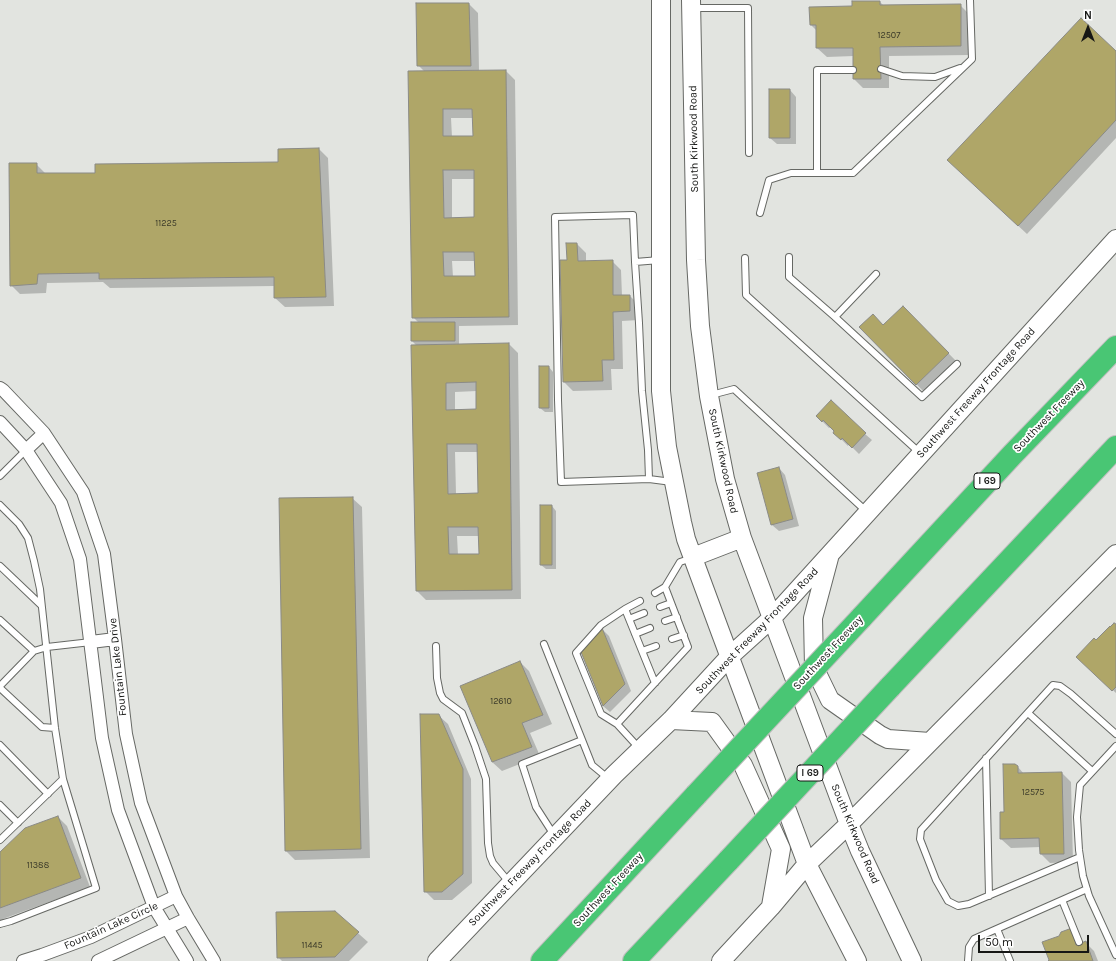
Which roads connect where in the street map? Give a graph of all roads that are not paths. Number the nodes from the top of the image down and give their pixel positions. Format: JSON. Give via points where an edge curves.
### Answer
{"nodes":[{"id":1,"x":661,"y":0,"type":"edge"},
{"id":2,"x":970,"y":0,"type":"edge"},
{"id":3,"x":691,"y":4,"type":"edge"},
{"id":4,"x":964,"y":67,"type":"junction"},
{"id":5,"x":853,"y":70,"type":"dead end"},
{"id":6,"x":880,"y":70,"type":"dead end"},
{"id":7,"x":749,"y":153,"type":"dead end"},
{"id":8,"x":817,"y":173,"type":"junction"},
{"id":9,"x":760,"y":213,"type":"dead end"},
{"id":10,"x":1116,"y":239,"type":"edge"},
{"id":11,"x":788,"y":257,"type":"dead end"},
{"id":12,"x":745,"y":258,"type":"dead end"},
{"id":13,"x":661,"y":260,"type":"junction"},
{"id":14,"x":635,"y":262,"type":"junction"},
{"id":15,"x":876,"y":274,"type":"dead end"},
{"id":16,"x":835,"y":317,"type":"junction"},
{"id":17,"x":1116,"y":347,"type":"edge"},
{"id":18,"x":957,"y":364,"type":"dead end"},
{"id":19,"x":0,"y":388,"type":"edge"},
{"id":20,"x":709,"y":396,"type":"junction"},
{"id":21,"x":0,"y":422,"type":"edge"},
{"id":22,"x":44,"y":433,"type":"junction"},
{"id":23,"x":1116,"y":447,"type":"edge"},
{"id":24,"x":26,"y":450,"type":"junction"},
{"id":25,"x":921,"y":454,"type":"junction"},
{"id":26,"x":0,"y":476,"type":"edge"},
{"id":27,"x":649,"y":479,"type":"junction"},
{"id":28,"x":674,"y":482,"type":"junction"},
{"id":29,"x":0,"y":505,"type":"edge"},
{"id":30,"x":868,"y":513,"type":"junction"},
{"id":31,"x":742,"y":538,"type":"junction"},
{"id":32,"x":829,"y":556,"type":"junction"},
{"id":33,"x":693,"y":557,"type":"junction"},
{"id":34,"x":1113,"y":562,"type":"edge"},
{"id":35,"x":0,"y":566,"type":"edge"},
{"id":36,"x":665,"y":587,"type":"junction"},
{"id":37,"x":654,"y":593,"type":"dead end"},
{"id":38,"x":640,"y":601,"type":"dead end"},
{"id":39,"x":672,"y":603,"type":"junction"},
{"id":40,"x":42,"y":605,"type":"junction"},
{"id":41,"x":660,"y":607,"type":"dead end"},
{"id":42,"x":625,"y":610,"type":"junction"},
{"id":43,"x":644,"y":613,"type":"dead end"},
{"id":44,"x":677,"y":617,"type":"junction"},
{"id":45,"x":772,"y":618,"type":"junction"},
{"id":46,"x":629,"y":619,"type":"junction"},
{"id":47,"x":0,"y":620,"type":"edge"},
{"id":48,"x":665,"y":621,"type":"dead end"},
{"id":49,"x":650,"y":628,"type":"dead end"},
{"id":50,"x":635,"y":634,"type":"junction"},
{"id":51,"x":684,"y":635,"type":"junction"},
{"id":52,"x":115,"y":639,"type":"junction"},
{"id":53,"x":672,"y":639,"type":"dead end"},
{"id":54,"x":91,"y":642,"type":"junction"},
{"id":55,"x":544,"y":644,"type":"dead end"},
{"id":56,"x":436,"y":646,"type":"dead end"},
{"id":57,"x":656,"y":646,"type":"dead end"},
{"id":58,"x":47,"y":647,"type":"junction"},
{"id":59,"x":34,"y":651,"type":"junction"},
{"id":60,"x":642,"y":651,"type":"junction"},
{"id":61,"x":729,"y":657,"type":"junction"},
{"id":62,"x":655,"y":683,"type":"junction"},
{"id":63,"x":0,"y":687,"type":"edge"},
{"id":64,"x":1028,"y":713,"type":"junction"},
{"id":65,"x":671,"y":720,"type":"junction"},
{"id":66,"x":617,"y":724,"type":"junction"},
{"id":67,"x":55,"y":728,"type":"junction"},
{"id":68,"x":1116,"y":734,"type":"edge"},
{"id":69,"x":582,"y":740,"type":"junction"},
{"id":70,"x":930,"y":742,"type":"junction"},
{"id":71,"x":0,"y":745,"type":"edge"},
{"id":72,"x":1116,"y":746,"type":"edge"},
{"id":73,"x":641,"y":750,"type":"junction"},
{"id":74,"x":986,"y":758,"type":"junction"},
{"id":75,"x":1092,"y":771,"type":"junction"},
{"id":76,"x":63,"y":779,"type":"junction"},
{"id":77,"x":610,"y":779,"type":"junction"},
{"id":78,"x":48,"y":794,"type":"junction"},
{"id":79,"x":0,"y":805,"type":"edge"},
{"id":80,"x":18,"y":823,"type":"junction"},
{"id":81,"x":849,"y":824,"type":"junction"},
{"id":82,"x":555,"y":836,"type":"junction"},
{"id":83,"x":0,"y":840,"type":"edge"},
{"id":84,"x":1080,"y":857,"type":"junction"},
{"id":85,"x":807,"y":864,"type":"junction"},
{"id":86,"x":510,"y":884,"type":"junction"},
{"id":87,"x":1087,"y":889,"type":"junction"},
{"id":88,"x":176,"y":896,"type":"junction"},
{"id":89,"x":989,"y":896,"type":"junction"},
{"id":90,"x":1062,"y":900,"type":"junction"},
{"id":91,"x":154,"y":907,"type":"junction"},
{"id":92,"x":770,"y":907,"type":"junction"},
{"id":93,"x":188,"y":918,"type":"junction"},
{"id":94,"x":0,"y":924,"type":"edge"},
{"id":95,"x":167,"y":928,"type":"junction"},
{"id":96,"x":996,"y":929,"type":"junction"},
{"id":97,"x":1079,"y":942,"type":"dead end"},
{"id":98,"x":1116,"y":955,"type":"edge"},
{"id":99,"x":43,"y":958,"type":"edge"},
{"id":100,"x":23,"y":961,"type":"edge"},
{"id":101,"x":98,"y":961,"type":"edge"},
{"id":102,"x":187,"y":961,"type":"edge"},
{"id":103,"x":214,"y":961,"type":"edge"},
{"id":104,"x":437,"y":961,"type":"edge"},
{"id":105,"x":542,"y":961,"type":"edge"},
{"id":106,"x":634,"y":961,"type":"edge"},
{"id":107,"x":721,"y":961,"type":"edge"},
{"id":108,"x":857,"y":961,"type":"edge"},
{"id":109,"x":912,"y":961,"type":"edge"},
{"id":110,"x":968,"y":961,"type":"edge"},
{"id":111,"x":1010,"y":961,"type":"edge"}],
"edges":[{"from":1,"to":13,"type":"main road"},
{"from":2,"to":4,"type":"lane","via":[[972,59]]},
{"from":3,"to":7,"type":"lane","via":[[748,8]]},
{"from":3,"to":20,"type":"main road","name":"South Kirkwood Road","via":[[696,260],[700,326]]},
{"from":4,"to":6,"type":"lane","via":[[935,77],[902,76]]},
{"from":4,"to":8,"type":"lane","via":[[853,173]]},
{"from":5,"to":8,"type":"lane","via":[[817,70]]},
{"from":8,"to":9,"type":"lane","via":[[791,173],[769,180]]},
{"from":10,"to":25,"type":"main road","name":"Southwest Freeway Frontage Road"},
{"from":11,"to":16,"type":"lane","via":[[789,277]]},
{"from":12,"to":25,"type":"lane","via":[[746,295]]},
{"from":13,"to":14,"type":"lane"},
{"from":13,"to":28,"type":"main road","via":[[660,390]]},
{"from":14,"to":27,"type":"lane"},
{"from":14,"to":27,"type":"lane","via":[[634,215],[555,217],[562,482]]},
{"from":15,"to":16,"type":"lane"},
{"from":16,"to":18,"type":"lane","via":[[922,397]]},
{"from":17,"to":105,"type":"highway","name":"Southwest Freeway","number":"I 69","bridge":true,"via":[[1012,455]]},
{"from":19,"to":22,"type":"street","name":"Fountain Lake Drive"},
{"from":20,"to":30,"type":"lane","via":[[734,389]]},
{"from":20,"to":31,"type":"main road","name":"South Kirkwood Road","via":[[725,479]]},
{"from":21,"to":24,"type":"street"},
{"from":22,"to":24,"type":"street"},
{"from":22,"to":52,"type":"street","name":"Fountain Lake Drive","via":[[83,492],[104,554]]},
{"from":23,"to":106,"type":"highway","number":"I 69","bridge":true},
{"from":24,"to":26,"type":"lane"},
{"from":24,"to":54,"type":"street","via":[[61,503],[80,559]]},
{"from":25,"to":30,"type":"main road","name":"Southwest Freeway Frontage Road"},
{"from":27,"to":28,"type":"lane"},
{"from":28,"to":33,"type":"main road","via":[[685,534]]},
{"from":29,"to":40,"type":"lane","via":[[19,524],[28,538]]},
{"from":30,"to":32,"type":"main road","name":"Southwest Freeway Frontage Road"},
{"from":31,"to":33,"type":"main road"},
{"from":31,"to":45,"type":"main road","name":"South Kirkwood Road"},
{"from":32,"to":45,"type":"main road","name":"Southwest Freeway Frontage Road"},
{"from":32,"to":70,"type":"main road","via":[[813,618],[814,667],[830,700],[888,739]]},
{"from":33,"to":36,"type":"lane","via":[[680,562]]},
{"from":33,"to":61,"type":"main road"},
{"from":34,"to":70,"type":"main road"},
{"from":35,"to":40,"type":"lane"},
{"from":36,"to":37,"type":"lane"},
{"from":36,"to":39,"type":"lane"},
{"from":38,"to":42,"type":"lane"},
{"from":39,"to":41,"type":"lane"},
{"from":39,"to":44,"type":"lane"},
{"from":40,"to":58,"type":"lane"},
{"from":42,"to":46,"type":"lane"},
{"from":42,"to":66,"type":"lane","via":[[601,625],[576,653],[601,714]]},
{"from":43,"to":46,"type":"lane"},
{"from":44,"to":48,"type":"lane"},
{"from":44,"to":51,"type":"lane"},
{"from":45,"to":61,"type":"main road","name":"Southwest Freeway Frontage Road"},
{"from":45,"to":81,"type":"main road","name":"South Kirkwood Road"},
{"from":46,"to":50,"type":"lane"},
{"from":47,"to":59,"type":"lane"},
{"from":49,"to":50,"type":"lane"},
{"from":50,"to":60,"type":"lane"},
{"from":51,"to":53,"type":"lane"},
{"from":51,"to":62,"type":"lane","via":[[688,647]]},
{"from":52,"to":54,"type":"street"},
{"from":52,"to":88,"type":"street","name":"Fountain Lake Drive","via":[[126,734],[141,803]]},
{"from":54,"to":58,"type":"lane"},
{"from":54,"to":91,"type":"street","via":[[102,738],[118,810]]},
{"from":55,"to":69,"type":"lane"},
{"from":56,"to":86,"type":"lane","via":[[440,693],[443,699],[462,713],[486,779],[490,856]]},
{"from":57,"to":60,"type":"lane"},
{"from":58,"to":59,"type":"lane"},
{"from":58,"to":67,"type":"lane"},
{"from":59,"to":63,"type":"lane"},
{"from":60,"to":62,"type":"lane"},
{"from":61,"to":65,"type":"main road","name":"Southwest Freeway Frontage Road"},
{"from":61,"to":85,"type":"main road"},
{"from":62,"to":66,"type":"lane"},
{"from":63,"to":67,"type":"lane","via":[[42,727]]},
{"from":64,"to":68,"type":"lane","via":[[1053,685],[1060,686]]},
{"from":64,"to":74,"type":"lane"},
{"from":64,"to":75,"type":"lane"},
{"from":65,"to":73,"type":"main road","name":"Southwest Freeway Frontage Road"},
{"from":65,"to":92,"type":"main road","via":[[712,722],[743,765],[781,849]]},
{"from":66,"to":73,"type":"lane"},
{"from":67,"to":76,"type":"lane"},
{"from":69,"to":77,"type":"lane","via":[[592,765]]},
{"from":69,"to":82,"type":"lane","via":[[522,764],[536,807]]},
{"from":70,"to":81,"type":"main road"},
{"from":71,"to":78,"type":"lane"},
{"from":72,"to":75,"type":"lane"},
{"from":73,"to":77,"type":"main road","name":"Southwest Freeway Frontage Road"},
{"from":74,"to":89,"type":"lane"},
{"from":74,"to":89,"type":"lane","via":[[921,830],[920,839],[936,880],[948,901],[958,906]]},
{"from":75,"to":84,"type":"lane","via":[[1080,785],[1076,817]]},
{"from":76,"to":78,"type":"lane"},
{"from":76,"to":94,"type":"lane","via":[[96,888]]},
{"from":77,"to":82,"type":"main road","name":"Southwest Freeway Frontage Road"},
{"from":78,"to":80,"type":"lane"},
{"from":79,"to":80,"type":"lane"},
{"from":80,"to":83,"type":"lane"},
{"from":81,"to":85,"type":"main road"},
{"from":81,"to":109,"type":"main road","name":"South Kirkwood Road"},
{"from":82,"to":86,"type":"main road","name":"Southwest Freeway Frontage Road"},
{"from":84,"to":87,"type":"lane"},
{"from":84,"to":89,"type":"lane"},
{"from":85,"to":92,"type":"main road"},
{"from":85,"to":108,"type":"main road"},
{"from":86,"to":104,"type":"main road","name":"Southwest Freeway Frontage Road"},
{"from":87,"to":90,"type":"lane"},
{"from":87,"to":98,"type":"lane"},
{"from":88,"to":91,"type":"street","name":"Fountain Lake Circle"},
{"from":88,"to":93,"type":"street","name":"Fountain Lake Drive"},
{"from":90,"to":96,"type":"lane"},
{"from":90,"to":97,"type":"lane"},
{"from":91,"to":95,"type":"street"},
{"from":91,"to":99,"type":"street","name":"Fountain Lake Circle"},
{"from":92,"to":107,"type":"main road"},
{"from":93,"to":95,"type":"street"},
{"from":93,"to":103,"type":"street","name":"Fountain Lake Drive"},
{"from":95,"to":101,"type":"street"},
{"from":95,"to":102,"type":"street"},
{"from":96,"to":110,"type":"lane","via":[[974,939],[969,947]]},
{"from":96,"to":111,"type":"lane"},
{"from":99,"to":100,"type":"street","name":"Fountain Lake Circle"}]}
